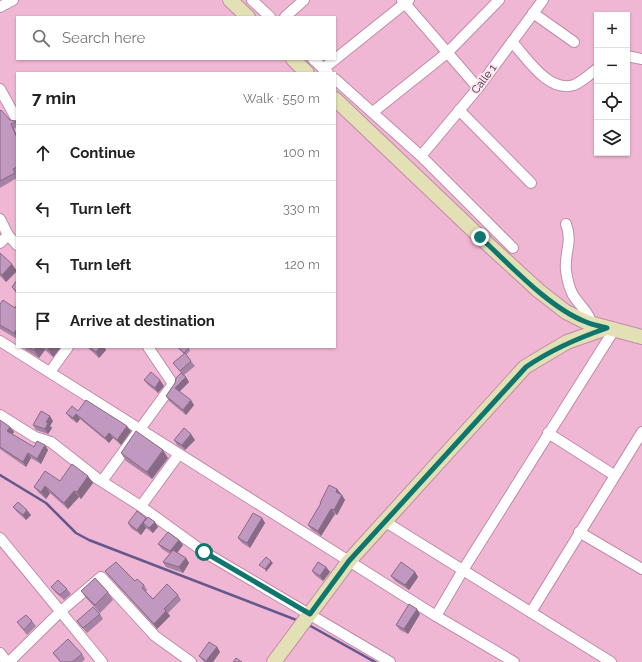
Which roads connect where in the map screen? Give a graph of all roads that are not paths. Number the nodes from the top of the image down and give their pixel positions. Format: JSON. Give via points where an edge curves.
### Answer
{"nodes":[{"id":1,"x":13,"y":0,"type":"edge"},
{"id":2,"x":230,"y":0,"type":"edge"},
{"id":3,"x":252,"y":0,"type":"edge"},
{"id":4,"x":304,"y":0,"type":"edge"},
{"id":5,"x":499,"y":0,"type":"edge"},
{"id":6,"x":543,"y":0,"type":"edge"},
{"id":7,"x":405,"y":1,"type":"edge"},
{"id":8,"x":0,"y":7,"type":"edge"},
{"id":9,"x":533,"y":13,"type":"junction"},
{"id":10,"x":247,"y":16,"type":"edge"},
{"id":11,"x":269,"y":16,"type":"edge"},
{"id":12,"x":286,"y":16,"type":"edge"},
{"id":13,"x":512,"y":42,"type":"junction"},
{"id":14,"x":574,"y":42,"type":"dead end"},
{"id":15,"x":447,"y":53,"type":"junction"},
{"id":16,"x":630,"y":57,"type":"edge"},
{"id":17,"x":642,"y":59,"type":"edge"},
{"id":18,"x":294,"y":60,"type":"edge"},
{"id":19,"x":314,"y":60,"type":"edge"},
{"id":20,"x":326,"y":71,"type":"edge"},
{"id":21,"x":594,"y":71,"type":"edge"},
{"id":22,"x":306,"y":72,"type":"edge"},
{"id":23,"x":336,"y":80,"type":"edge"},
{"id":24,"x":478,"y":88,"type":"junction"},
{"id":25,"x":0,"y":89,"type":"edge"},
{"id":26,"x":336,"y":100,"type":"edge"},
{"id":27,"x":459,"y":110,"type":"junction"},
{"id":28,"x":372,"y":112,"type":"junction"},
{"id":29,"x":16,"y":118,"type":"edge"},
{"id":30,"x":421,"y":156,"type":"junction"},
{"id":31,"x":532,"y":183,"type":"dead end"},
{"id":32,"x":0,"y":219,"type":"edge"},
{"id":33,"x":566,"y":224,"type":"dead end"},
{"id":34,"x":8,"y":234,"type":"junction"},
{"id":35,"x":0,"y":243,"type":"edge"},
{"id":36,"x":16,"y":244,"type":"edge"},
{"id":37,"x":513,"y":248,"type":"dead end"},
{"id":38,"x":592,"y":324,"type":"junction"},
{"id":39,"x":611,"y":329,"type":"junction"},
{"id":40,"x":642,"y":337,"type":"edge"},
{"id":41,"x":0,"y":341,"type":"edge"},
{"id":42,"x":67,"y":348,"type":"edge"},
{"id":43,"x":149,"y":348,"type":"edge"},
{"id":44,"x":50,"y":372,"type":"junction"},
{"id":45,"x":0,"y":415,"type":"edge"},
{"id":46,"x":140,"y":429,"type":"junction"},
{"id":47,"x":642,"y":432,"type":"edge"},
{"id":48,"x":549,"y":433,"type":"junction"},
{"id":49,"x":179,"y":454,"type":"junction"},
{"id":50,"x":614,"y":475,"type":"junction"},
{"id":51,"x":102,"y":481,"type":"junction"},
{"id":52,"x":142,"y":506,"type":"junction"},
{"id":53,"x":384,"y":521,"type":"junction"},
{"id":54,"x":579,"y":532,"type":"junction"},
{"id":55,"x":0,"y":538,"type":"edge"},
{"id":56,"x":349,"y":561,"type":"junction"},
{"id":57,"x":642,"y":569,"type":"edge"},
{"id":58,"x":463,"y":570,"type":"junction"},
{"id":59,"x":61,"y":611,"type":"junction"},
{"id":60,"x":531,"y":612,"type":"junction"},
{"id":61,"x":436,"y":616,"type":"junction"},
{"id":62,"x":305,"y":621,"type":"junction"},
{"id":63,"x":0,"y":653,"type":"edge"},
{"id":64,"x":8,"y":662,"type":"edge"},
{"id":65,"x":102,"y":662,"type":"edge"},
{"id":66,"x":191,"y":662,"type":"edge"},
{"id":67,"x":274,"y":662,"type":"edge"},
{"id":68,"x":390,"y":662,"type":"edge"},
{"id":69,"x":513,"y":662,"type":"edge"},
{"id":70,"x":611,"y":662,"type":"edge"}],
"edges":[{"from":1,"to":8,"type":"street"},
{"from":2,"to":10,"type":"street"},
{"from":3,"to":11,"type":"street"},
{"from":4,"to":12,"type":"street"},
{"from":5,"to":15,"type":"street"},
{"from":6,"to":9,"type":"street","name":"Calle 1"},
{"from":7,"to":15,"type":"street"},
{"from":7,"to":20,"type":"street"},
{"from":9,"to":13,"type":"street","name":"Calle 1"},
{"from":9,"to":14,"type":"street"},
{"from":13,"to":21,"type":"street","via":[[545,78],[558,85],[575,85]]},
{"from":13,"to":24,"type":"street","name":"Calle 1"},
{"from":15,"to":24,"type":"street"},
{"from":15,"to":28,"type":"street"},
{"from":16,"to":17,"type":"street"},
{"from":18,"to":22,"type":"street"},
{"from":19,"to":20,"type":"street"},
{"from":23,"to":28,"type":"street"},
{"from":24,"to":27,"type":"street","name":"Calle 1"},
{"from":25,"to":29,"type":"street"},
{"from":26,"to":38,"type":"street","via":[[539,291],[566,312]]},
{"from":27,"to":30,"type":"street","name":"Calle 1"},
{"from":27,"to":31,"type":"street"},
{"from":28,"to":30,"type":"street"},
{"from":30,"to":37,"type":"street"},
{"from":32,"to":34,"type":"street"},
{"from":33,"to":38,"type":"street","via":[[570,234],[566,255],[569,285],[589,314]]},
{"from":34,"to":35,"type":"street"},
{"from":34,"to":36,"type":"street"},
{"from":38,"to":39,"type":"street"},
{"from":39,"to":40,"type":"street"},
{"from":39,"to":48,"type":"street"},
{"from":39,"to":53,"type":"street","via":[[568,342],[526,367]]},
{"from":41,"to":44,"type":"street"},
{"from":42,"to":44,"type":"street"},
{"from":43,"to":46,"type":"street","via":[[174,384]]},
{"from":44,"to":46,"type":"street"},
{"from":45,"to":51,"type":"street","via":[[34,437],[51,442]]},
{"from":46,"to":49,"type":"street"},
{"from":46,"to":51,"type":"street"},
{"from":47,"to":50,"type":"street"},
{"from":48,"to":50,"type":"street"},
{"from":48,"to":58,"type":"street"},
{"from":49,"to":52,"type":"street"},
{"from":49,"to":56,"type":"street"},
{"from":50,"to":54,"type":"street"},
{"from":51,"to":52,"type":"street"},
{"from":52,"to":62,"type":"street"},
{"from":53,"to":56,"type":"street"},
{"from":53,"to":58,"type":"street"},
{"from":54,"to":57,"type":"street"},
{"from":54,"to":60,"type":"street"},
{"from":55,"to":59,"type":"street"},
{"from":56,"to":61,"type":"street"},
{"from":56,"to":62,"type":"street"},
{"from":58,"to":60,"type":"street"},
{"from":58,"to":61,"type":"street"},
{"from":59,"to":64,"type":"street"},
{"from":59,"to":65,"type":"street"},
{"from":59,"to":66,"type":"street","via":[[101,577],[155,636]]},
{"from":60,"to":70,"type":"street"},
{"from":61,"to":69,"type":"street"},
{"from":62,"to":67,"type":"street"},
{"from":62,"to":68,"type":"street"},
{"from":63,"to":64,"type":"street"}]}
